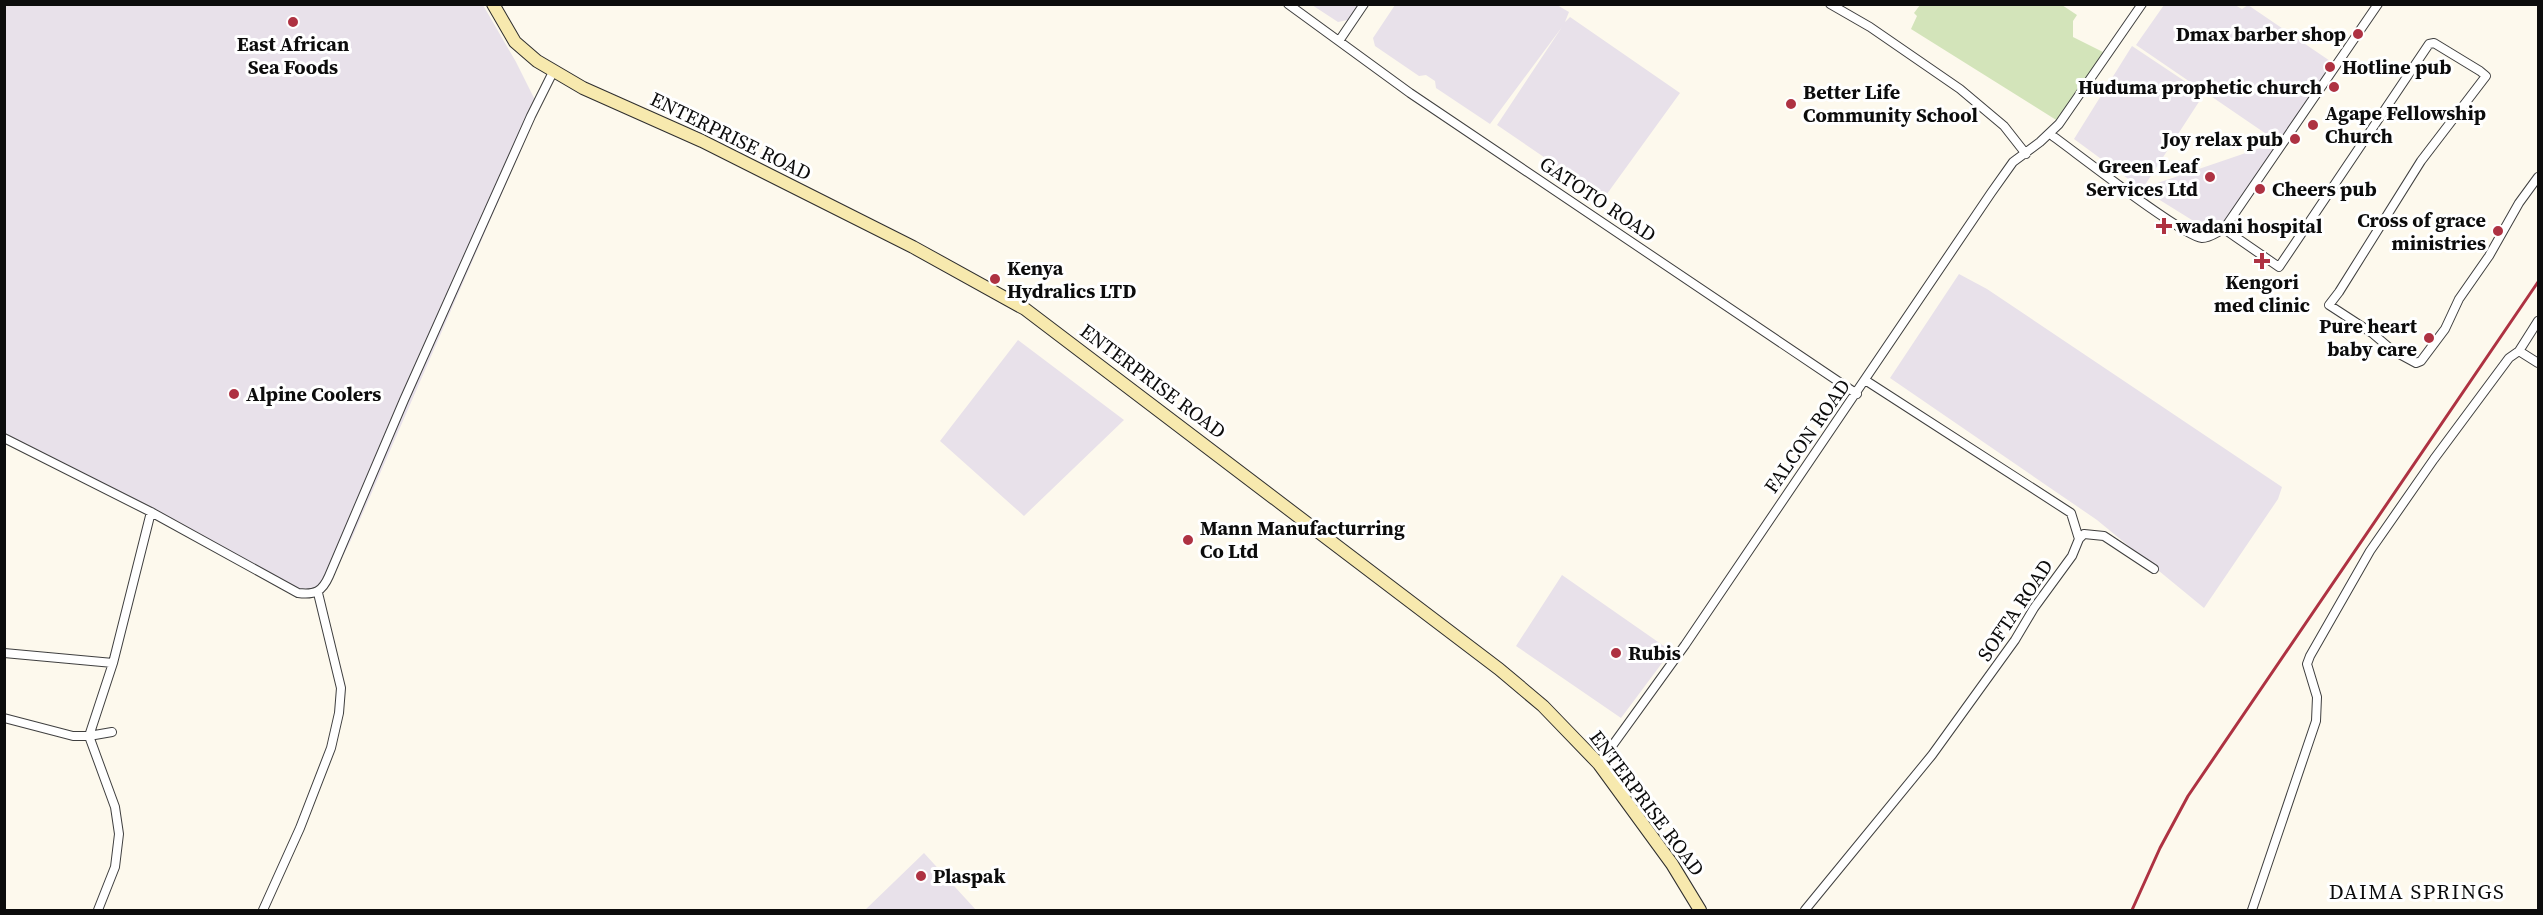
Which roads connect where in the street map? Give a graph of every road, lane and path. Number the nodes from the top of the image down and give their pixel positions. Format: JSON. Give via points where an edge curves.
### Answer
{"nodes":[{"id":1,"x":493,"y":4,"type":"edge"},
{"id":2,"x":1288,"y":4,"type":"edge"},
{"id":3,"x":1364,"y":4,"type":"edge"},
{"id":4,"x":1830,"y":4,"type":"edge"},
{"id":5,"x":2142,"y":4,"type":"edge"},
{"id":6,"x":2378,"y":4,"type":"edge"},
{"id":7,"x":1339,"y":40,"type":"junction"},
{"id":8,"x":554,"y":70,"type":"junction"},
{"id":9,"x":2050,"y":134,"type":"junction"},
{"id":10,"x":2026,"y":153,"type":"junction"},
{"id":11,"x":2538,"y":177,"type":"edge"},
{"id":12,"x":2224,"y":229,"type":"junction"},
{"id":13,"x":2538,"y":321,"type":"edge"},
{"id":14,"x":2519,"y":351,"type":"junction"},
{"id":15,"x":2538,"y":363,"type":"edge"},
{"id":16,"x":1865,"y":380,"type":"junction"},
{"id":17,"x":1857,"y":394,"type":"junction"},
{"id":18,"x":4,"y":438,"type":"edge"},
{"id":19,"x":151,"y":512,"type":"junction"},
{"id":20,"x":2079,"y":539,"type":"junction"},
{"id":21,"x":2154,"y":569,"type":"dead end"},
{"id":22,"x":318,"y":593,"type":"junction"},
{"id":23,"x":4,"y":653,"type":"edge"},
{"id":24,"x":113,"y":663,"type":"junction"},
{"id":25,"x":4,"y":718,"type":"edge"},
{"id":26,"x":112,"y":732,"type":"dead end"},
{"id":27,"x":89,"y":736,"type":"junction"},
{"id":28,"x":1599,"y":764,"type":"junction"},
{"id":29,"x":98,"y":910,"type":"edge"},
{"id":30,"x":263,"y":910,"type":"edge"},
{"id":31,"x":1700,"y":910,"type":"edge"},
{"id":32,"x":1805,"y":910,"type":"edge"},
{"id":33,"x":2252,"y":910,"type":"edge"}],
"edges":[{"from":1,"to":8,"type":"main road","name":"ENTERPRISE ROAD","via":[[515,42]]},
{"from":2,"to":7,"type":"street","name":"GATOTO ROAD"},
{"from":3,"to":7,"type":"street"},
{"from":4,"to":10,"type":"street","via":[[1960,89],[2004,126]]},
{"from":5,"to":9,"type":"street","name":"FALCON ROAD"},
{"from":6,"to":12,"type":"street"},
{"from":7,"to":17,"type":"street","name":"GATOTO ROAD","via":[[1410,93]]},
{"from":8,"to":22,"type":"street","via":[[404,400],[330,576]]},
{"from":8,"to":28,"type":"main road","name":"ENTERPRISE ROAD","via":[[583,88],[710,145],[913,247],[1025,309],[1499,669],[1543,706]]},
{"from":9,"to":10,"type":"street","name":"FALCON ROAD"},
{"from":9,"to":12,"type":"street","via":[[2176,225],[2197,236],[2209,237]]},
{"from":10,"to":16,"type":"street","name":"FALCON ROAD","via":[[2013,162],[1991,193]]},
{"from":11,"to":12,"type":"street","via":[[2458,299],[2445,329],[2416,363],[2391,350],[2329,305],[2421,161],[2486,76],[2480,71],[2434,43],[2429,44],[2279,267]]},
{"from":13,"to":14,"type":"street"},
{"from":14,"to":15,"type":"street"},
{"from":14,"to":33,"type":"street","via":[[2509,358],[2427,468],[2370,551],[2310,656],[2307,664],[2316,697],[2316,721]]},
{"from":16,"to":17,"type":"street","name":"FALCON ROAD"},
{"from":16,"to":20,"type":"street","via":[[2071,513]]},
{"from":17,"to":28,"type":"street","name":"FALCON ROAD"},
{"from":18,"to":19,"type":"street"},
{"from":19,"to":22,"type":"street","via":[[298,592]]},
{"from":19,"to":24,"type":"street"},
{"from":20,"to":21,"type":"street","via":[[2084,534],[2104,536]]},
{"from":20,"to":32,"type":"street","name":"SOFTA ROAD","via":[[2072,556],[2015,640],[1932,755]]},
{"from":22,"to":30,"type":"street","via":[[340,688],[339,713],[331,748]]},
{"from":23,"to":24,"type":"street"},
{"from":24,"to":27,"type":"street"},
{"from":25,"to":27,"type":"street","via":[[62,734]]},
{"from":26,"to":27,"type":"street"},
{"from":27,"to":29,"type":"street","via":[[115,807],[119,834],[115,867]]},
{"from":28,"to":31,"type":"main road","name":"ENTERPRISE ROAD","via":[[1672,864]]}]}
